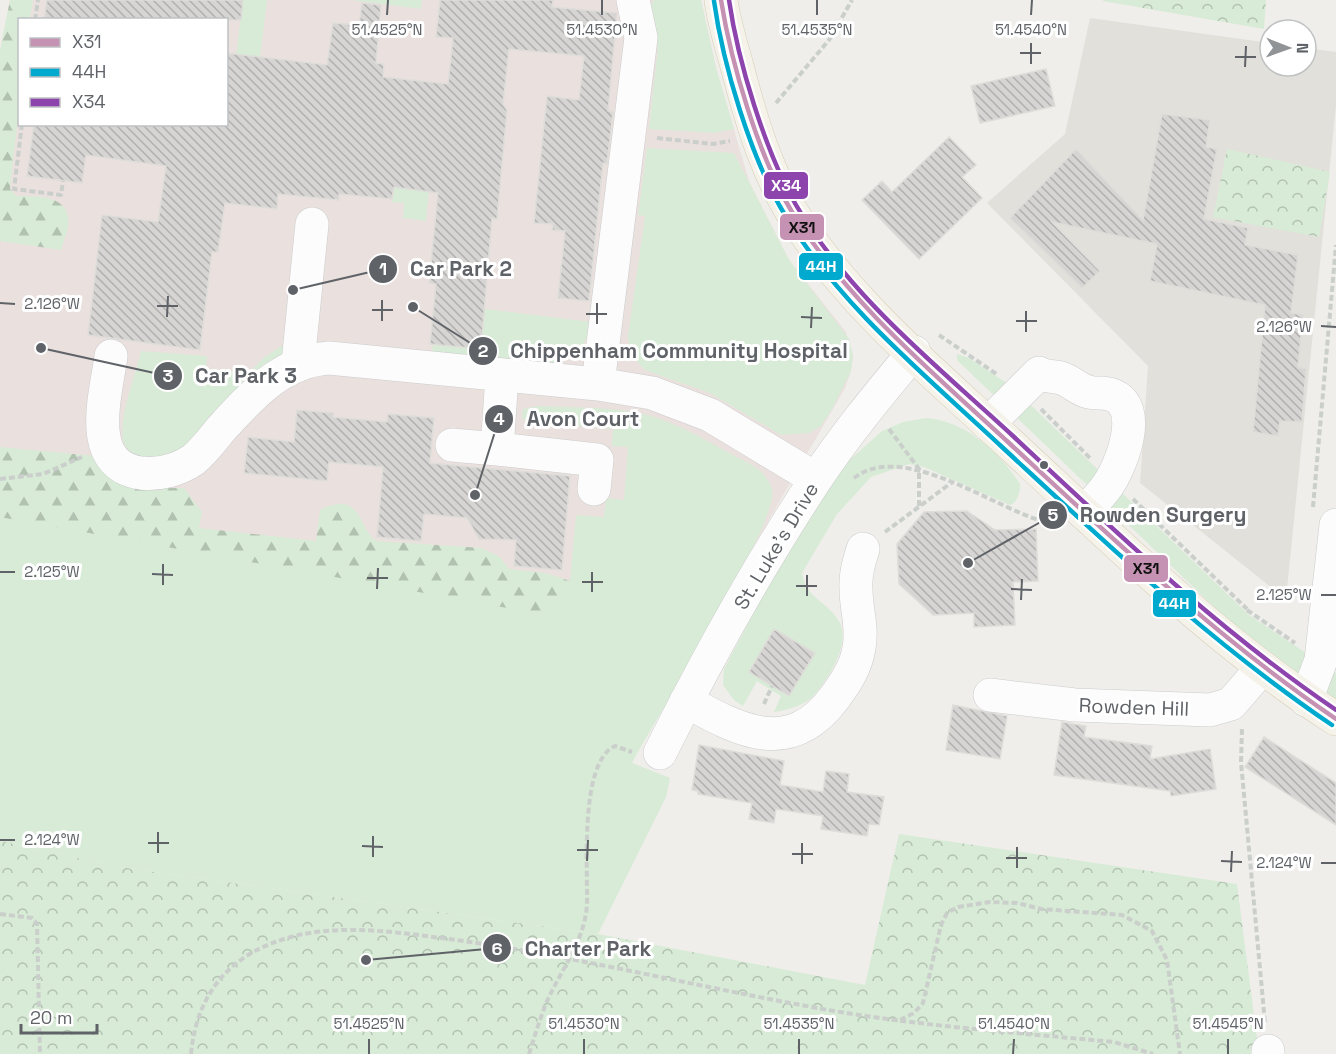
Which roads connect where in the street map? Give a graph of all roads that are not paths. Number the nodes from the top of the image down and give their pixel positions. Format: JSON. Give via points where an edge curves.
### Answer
{"nodes":[{"id":1,"x":633,"y":0,"type":"edge"},
{"id":2,"x":721,"y":0,"type":"edge"},
{"id":3,"x":312,"y":224,"type":"dead end"},
{"id":4,"x":924,"y":342,"type":"junction"},
{"id":5,"x":111,"y":356,"type":"dead end"},
{"id":6,"x":298,"y":363,"type":"junction"},
{"id":7,"x":502,"y":376,"type":"junction"},
{"id":8,"x":598,"y":384,"type":"junction"},
{"id":9,"x":988,"y":424,"type":"junction"},
{"id":10,"x":452,"y":445,"type":"dead end"},
{"id":11,"x":496,"y":449,"type":"junction"},
{"id":12,"x":816,"y":479,"type":"junction"},
{"id":13,"x":594,"y":489,"type":"dead end"},
{"id":14,"x":1084,"y":513,"type":"junction"},
{"id":15,"x":1325,"y":520,"type":"edge"},
{"id":16,"x":863,"y":549,"type":"road end"},
{"id":17,"x":1262,"y":668,"type":"junction"},
{"id":18,"x":990,"y":695,"type":"dead end"},
{"id":19,"x":1305,"y":700,"type":"junction"},
{"id":20,"x":686,"y":701,"type":"junction"},
{"id":21,"x":1336,"y":719,"type":"edge"},
{"id":22,"x":660,"y":753,"type":"road end"}],
"edges":[{"from":1,"to":8,"type":"street","via":[[641,38]]},
{"from":2,"to":4,"type":"main road","via":[[753,129],[766,164],[801,227],[841,280]]},
{"from":3,"to":6,"type":"street"},
{"from":4,"to":9,"type":"main road"},
{"from":4,"to":12,"type":"street","name":"St. Luke's Drive","via":[[871,404]]},
{"from":5,"to":6,"type":"street","via":[[102,424],[104,446],[115,463],[139,473],[165,472],[201,453],[266,384]]},
{"from":6,"to":7,"type":"street","via":[[313,359],[351,360]]},
{"from":7,"to":8,"type":"street"},
{"from":7,"to":11,"type":"street"},
{"from":8,"to":12,"type":"street","via":[[652,393],[710,415]]},
{"from":9,"to":14,"type":"main road"},
{"from":9,"to":14,"type":"street","via":[[1038,373],[1118,399],[1127,411],[1129,432],[1119,466]]},
{"from":10,"to":11,"type":"street"},
{"from":11,"to":13,"type":"street","via":[[597,460]]},
{"from":12,"to":20,"type":"street","name":"St. Luke's Drive"},
{"from":14,"to":17,"type":"main road"},
{"from":15,"to":19,"type":"street","via":[[1321,660]]},
{"from":16,"to":20,"type":"street","via":[[856,590],[861,620],[859,649],[850,676],[813,721],[797,731],[778,734],[752,730],[721,720]]},
{"from":17,"to":18,"type":"street","name":"Rowden Hill","via":[[1231,704],[1210,710],[1075,705]]},
{"from":17,"to":19,"type":"main road"},
{"from":19,"to":21,"type":"main road"},
{"from":20,"to":22,"type":"street","name":"St. Luke's Drive"}]}
